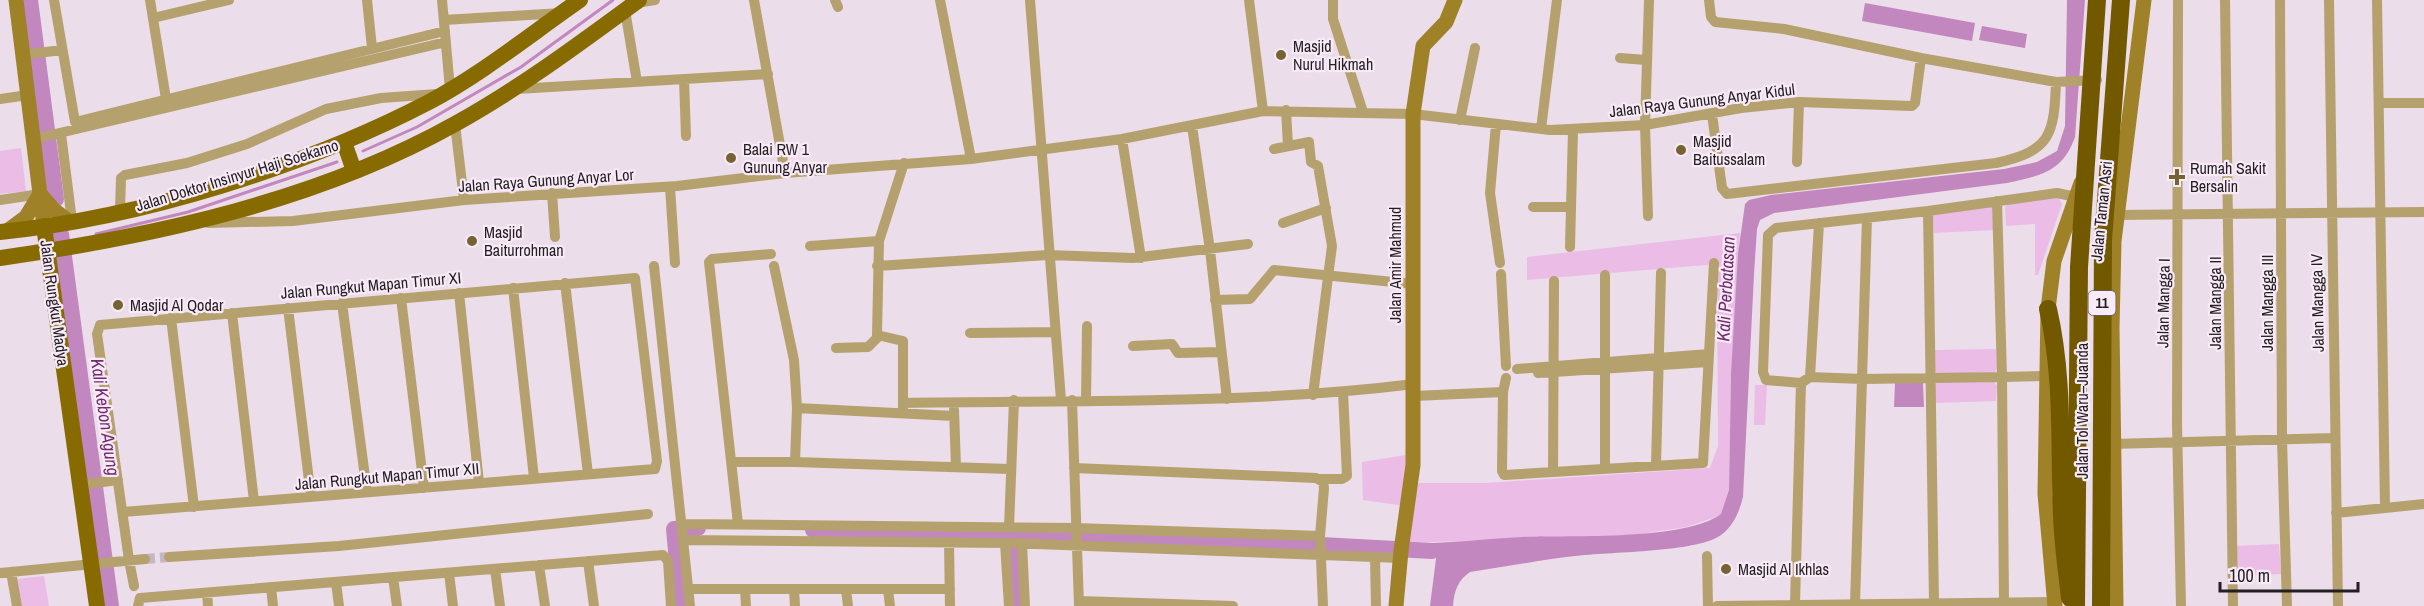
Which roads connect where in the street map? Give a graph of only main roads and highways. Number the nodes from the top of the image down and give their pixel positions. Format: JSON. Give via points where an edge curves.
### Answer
{"nodes":[{"id":1,"x":16,"y":0,"type":"edge"},
{"id":2,"x":580,"y":0,"type":"edge"},
{"id":3,"x":1455,"y":0,"type":"edge"},
{"id":4,"x":2097,"y":0,"type":"edge"},
{"id":5,"x":2104,"y":0,"type":"edge"},
{"id":6,"x":2121,"y":0,"type":"edge"},
{"id":7,"x":2144,"y":0,"type":"edge"},
{"id":8,"x":633,"y":4,"type":"edge"},
{"id":9,"x":344,"y":142,"type":"junction"},
{"id":10,"x":354,"y":171,"type":"junction"},
{"id":11,"x":2084,"y":177,"type":"junction"},
{"id":12,"x":2121,"y":186,"type":"junction"},
{"id":13,"x":40,"y":194,"type":"junction"},
{"id":14,"x":2117,"y":219,"type":"junction"},
{"id":15,"x":2067,"y":221,"type":"junction"},
{"id":16,"x":61,"y":223,"type":"junction"},
{"id":17,"x":3,"y":231,"type":"edge"},
{"id":18,"x":52,"y":251,"type":"junction"},
{"id":19,"x":23,"y":254,"type":"junction"},
{"id":20,"x":0,"y":258,"type":"edge"},
{"id":21,"x":51,"y":278,"type":"junction"},
{"id":22,"x":2048,"y":309,"type":"junction"},
{"id":23,"x":2060,"y":605,"type":"edge"},
{"id":24,"x":97,"y":606,"type":"edge"},
{"id":25,"x":1396,"y":606,"type":"edge"},
{"id":26,"x":2076,"y":606,"type":"edge"},
{"id":27,"x":2101,"y":606,"type":"edge"},
{"id":28,"x":2116,"y":606,"type":"edge"}],
"edges":[{"from":1,"to":13,"type":"main road","name":"Jalan Rungkut Madya","via":[[38,139]]},
{"from":2,"to":9,"type":"main road","name":"Jalan Doktor Insinyur Haji Soekarno","via":[[552,9],[512,50],[447,91]]},
{"from":3,"to":25,"type":"main road","name":"Jalan Amir Mahmud","via":[[1446,22],[1423,46],[1413,114],[1413,465]]},
{"from":4,"to":26,"type":"highway","name":"Jalan Tol Waru–Juanda","number":"11","bridge":true,"via":[[2079,267]]},
{"from":5,"to":11,"type":"main road","via":[[2099,80]]},
{"from":6,"to":27,"type":"highway","name":"Jalan Tol Waru–Juanda","number":"11","bridge":true,"via":[[2103,240]]},
{"from":7,"to":12,"type":"main road","name":"Jalan Taman Asri"},
{"from":8,"to":10,"type":"main road","name":"Jalan Doktor Insinyur Haji Soekarno","via":[[554,63],[455,124]]},
{"from":9,"to":10,"type":"main road"},
{"from":9,"to":16,"type":"main road","name":"Jalan Doktor Insinyur Haji Soekarno","via":[[217,185]]},
{"from":10,"to":18,"type":"main road","name":"Jalan Doktor Insinyur Haji Soekarno","via":[[258,204]]},
{"from":11,"to":12,"type":"main road","via":[[2101,185]]},
{"from":11,"to":15,"type":"main road"},
{"from":12,"to":14,"type":"main road","name":"Jalan Taman Asri"},
{"from":13,"to":16,"type":"main road","name":"Jalan Rungkut Madya"},
{"from":13,"to":16,"type":"main road"},
{"from":13,"to":17,"type":"main road","via":[[26,217]]},
{"from":14,"to":15,"type":"main road"},
{"from":14,"to":28,"type":"main road","name":"Jalan Taman Asri","via":[[2112,328]]},
{"from":15,"to":22,"type":"main road","via":[[2054,261]]},
{"from":16,"to":17,"type":"main road","name":"Jalan Doktor Insinyur Haji Soekarno"},
{"from":16,"to":18,"type":"main road","name":"Jalan Rungkut Madya"},
{"from":18,"to":19,"type":"main road","name":"Jalan Doktor Insinyur Haji Soekarno"},
{"from":18,"to":21,"type":"main road","name":"Jalan Rungkut Madya"},
{"from":19,"to":20,"type":"main road","name":"Jalan Doktor Insinyur Haji Soekarno"},
{"from":19,"to":21,"type":"main road"},
{"from":21,"to":24,"type":"main road","name":"Jalan Rungkut Madya","via":[[97,564]]},
{"from":22,"to":23,"type":"highway","via":[[2056,344],[2061,409]]},
{"from":22,"to":23,"type":"main road","via":[[2045,510]]}]}
